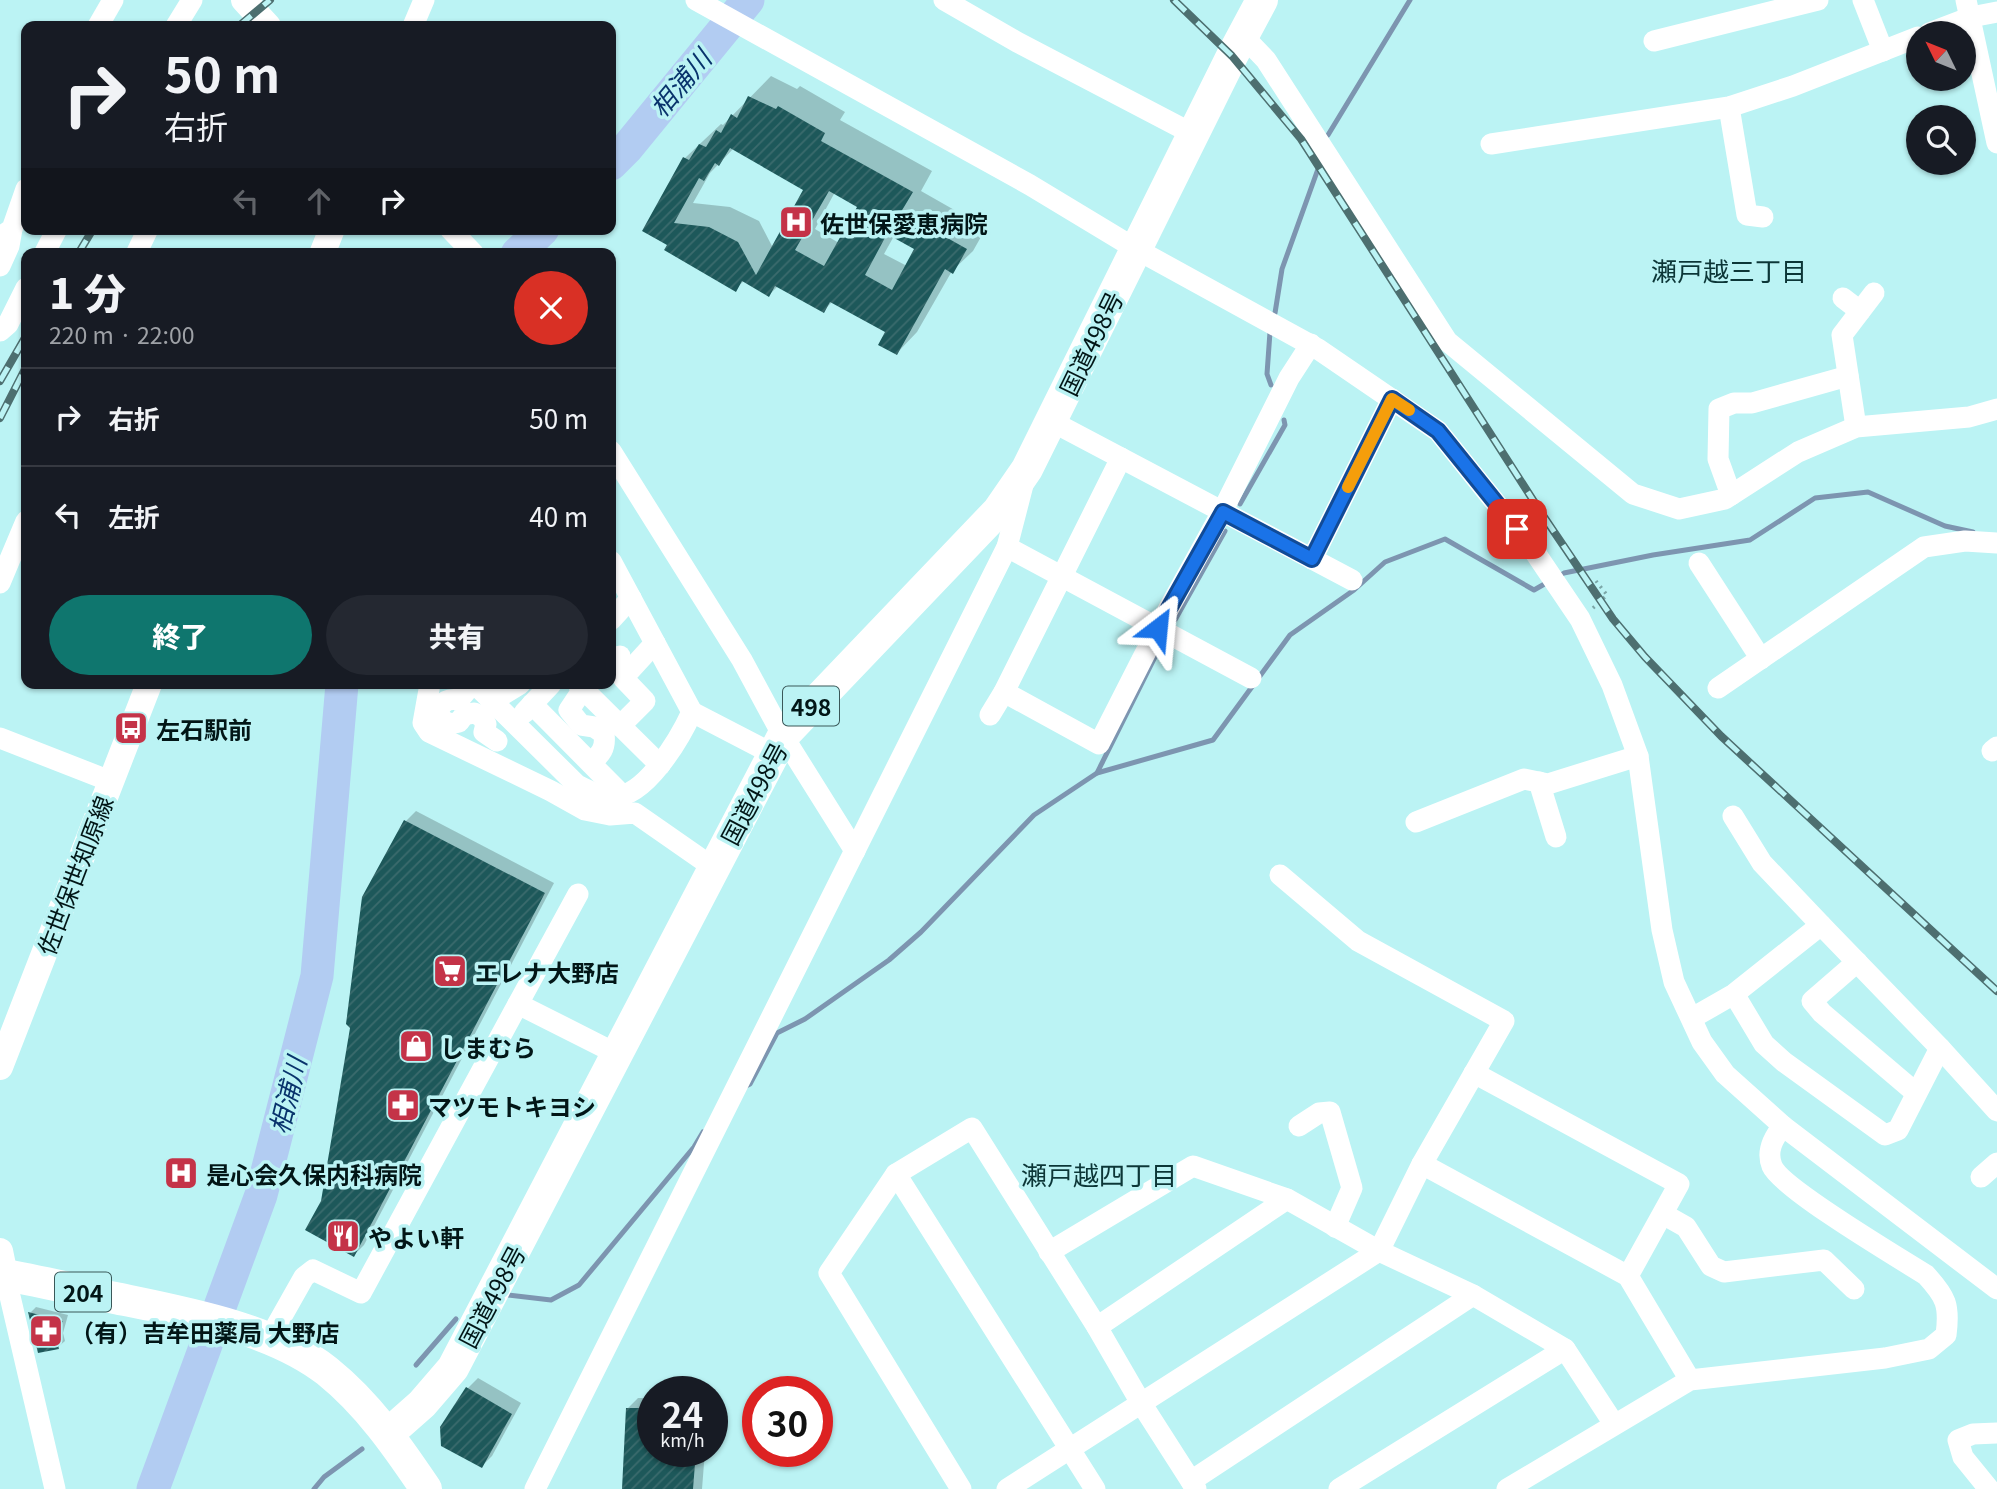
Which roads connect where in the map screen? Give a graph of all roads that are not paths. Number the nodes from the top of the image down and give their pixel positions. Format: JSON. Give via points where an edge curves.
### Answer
{"nodes":[{"id":1,"x":113,"y":0,"type":"edge"},
{"id":2,"x":192,"y":0,"type":"edge"},
{"id":3,"x":244,"y":0,"type":"edge"},
{"id":4,"x":424,"y":0,"type":"edge"},
{"id":5,"x":696,"y":0,"type":"edge"},
{"id":6,"x":944,"y":0,"type":"edge"},
{"id":7,"x":1262,"y":0,"type":"edge"},
{"id":8,"x":1818,"y":0,"type":"edge"},
{"id":9,"x":1863,"y":0,"type":"edge"},
{"id":10,"x":1968,"y":9,"type":"edge"},
{"id":11,"x":1997,"y":12,"type":"edge"},
{"id":12,"x":101,"y":21,"type":"edge"},
{"id":13,"x":179,"y":21,"type":"edge"},
{"id":14,"x":262,"y":21,"type":"edge"},
{"id":15,"x":415,"y":21,"type":"edge"},
{"id":16,"x":1948,"y":21,"type":"edge"},
{"id":17,"x":1243,"y":36,"type":"junction"},
{"id":18,"x":1654,"y":41,"type":"dead end"},
{"id":19,"x":1906,"y":42,"type":"edge"},
{"id":20,"x":1883,"y":51,"type":"junction"},
{"id":21,"x":1728,"y":107,"type":"junction"},
{"id":22,"x":1193,"y":134,"type":"junction"},
{"id":23,"x":1997,"y":143,"type":"edge"},
{"id":24,"x":1490,"y":144,"type":"dead end"},
{"id":25,"x":21,"y":200,"type":"edge"},
{"id":26,"x":1746,"y":216,"type":"dead end"},
{"id":27,"x":6,"y":233,"type":"edge"},
{"id":28,"x":456,"y":235,"type":"edge"},
{"id":29,"x":468,"y":248,"type":"edge"},
{"id":30,"x":1136,"y":249,"type":"junction"},
{"id":31,"x":0,"y":267,"type":"edge"},
{"id":32,"x":1874,"y":293,"type":"dead end"},
{"id":33,"x":21,"y":298,"type":"edge"},
{"id":34,"x":1843,"y":298,"type":"dead end"},
{"id":35,"x":1860,"y":311,"type":"junction"},
{"id":36,"x":0,"y":331,"type":"edge"},
{"id":37,"x":1311,"y":344,"type":"junction"},
{"id":38,"x":1848,"y":376,"type":"junction"},
{"id":39,"x":1392,"y":399,"type":"junction"},
{"id":40,"x":1997,"y":409,"type":"edge"},
{"id":41,"x":1051,"y":421,"type":"junction"},
{"id":42,"x":1856,"y":427,"type":"junction"},
{"id":43,"x":616,"y":458,"type":"edge"},
{"id":44,"x":1121,"y":458,"type":"junction"},
{"id":45,"x":1027,"y":469,"type":"junction"},
{"id":46,"x":1731,"y":495,"type":"junction"},
{"id":47,"x":1223,"y":512,"type":"junction"},
{"id":48,"x":21,"y":533,"type":"edge"},
{"id":49,"x":1997,"y":543,"type":"edge"},
{"id":50,"x":1007,"y":547,"type":"junction"},
{"id":51,"x":1312,"y":559,"type":"junction"},
{"id":52,"x":1699,"y":563,"type":"dead end"},
{"id":53,"x":616,"y":570,"type":"edge"},
{"id":54,"x":1061,"y":576,"type":"junction"},
{"id":55,"x":1352,"y":580,"type":"dead end"},
{"id":56,"x":0,"y":583,"type":"edge"},
{"id":57,"x":631,"y":598,"type":"junction"},
{"id":58,"x":616,"y":614,"type":"edge"},
{"id":59,"x":1158,"y":628,"type":"junction"},
{"id":60,"x":655,"y":643,"type":"junction"},
{"id":61,"x":1761,"y":659,"type":"junction"},
{"id":62,"x":1251,"y":678,"type":"dead end"},
{"id":63,"x":1718,"y":688,"type":"dead end"},
{"id":64,"x":147,"y":689,"type":"edge"},
{"id":65,"x":429,"y":689,"type":"edge"},
{"id":66,"x":503,"y":689,"type":"edge"},
{"id":67,"x":546,"y":689,"type":"edge"},
{"id":68,"x":584,"y":689,"type":"edge"},
{"id":69,"x":587,"y":689,"type":"edge"},
{"id":70,"x":1004,"y":692,"type":"junction"},
{"id":71,"x":473,"y":698,"type":"edge"},
{"id":72,"x":532,"y":704,"type":"junction"},
{"id":73,"x":692,"y":712,"type":"junction"},
{"id":74,"x":990,"y":715,"type":"dead end"},
{"id":75,"x":514,"y":724,"type":"junction"},
{"id":76,"x":620,"y":726,"type":"junction"},
{"id":77,"x":0,"y":738,"type":"edge"},
{"id":78,"x":778,"y":745,"type":"junction"},
{"id":79,"x":1638,"y":756,"type":"junction"},
{"id":80,"x":591,"y":763,"type":"junction"},
{"id":81,"x":660,"y":765,"type":"junction"},
{"id":82,"x":110,"y":781,"type":"junction"},
{"id":83,"x":1539,"y":782,"type":"junction"},
{"id":84,"x":622,"y":795,"type":"junction"},
{"id":85,"x":1733,"y":816,"type":"dead end"},
{"id":86,"x":1416,"y":822,"type":"dead end"},
{"id":87,"x":1556,"y":837,"type":"dead end"},
{"id":88,"x":855,"y":850,"type":"junction"},
{"id":89,"x":713,"y":868,"type":"junction"},
{"id":90,"x":1280,"y":875,"type":"dead end"},
{"id":91,"x":578,"y":894,"type":"dead end"},
{"id":92,"x":1821,"y":925,"type":"junction"},
{"id":93,"x":1857,"y":962,"type":"junction"},
{"id":94,"x":1734,"y":994,"type":"junction"},
{"id":95,"x":518,"y":1003,"type":"junction"},
{"id":96,"x":1692,"y":1018,"type":"junction"},
{"id":97,"x":1940,"y":1048,"type":"junction"},
{"id":98,"x":617,"y":1054,"type":"junction"},
{"id":99,"x":0,"y":1067,"type":"edge"},
{"id":100,"x":1474,"y":1073,"type":"junction"},
{"id":101,"x":1916,"y":1093,"type":"junction"},
{"id":102,"x":1997,"y":1111,"type":"edge"},
{"id":103,"x":1299,"y":1126,"type":"dead end"},
{"id":104,"x":1783,"y":1126,"type":"junction"},
{"id":105,"x":1997,"y":1163,"type":"edge"},
{"id":106,"x":1422,"y":1164,"type":"junction"},
{"id":107,"x":896,"y":1174,"type":"junction"},
{"id":108,"x":1981,"y":1177,"type":"dead end"},
{"id":109,"x":1287,"y":1199,"type":"junction"},
{"id":110,"x":1663,"y":1214,"type":"junction"},
{"id":111,"x":1335,"y":1227,"type":"junction"},
{"id":112,"x":1379,"y":1251,"type":"junction"},
{"id":113,"x":1049,"y":1252,"type":"junction"},
{"id":114,"x":2,"y":1267,"type":"edge"},
{"id":115,"x":1628,"y":1276,"type":"junction"},
{"id":116,"x":1854,"y":1289,"type":"dead end"},
{"id":117,"x":1997,"y":1289,"type":"edge"},
{"id":118,"x":1473,"y":1295,"type":"junction"},
{"id":119,"x":1097,"y":1327,"type":"junction"},
{"id":120,"x":263,"y":1336,"type":"junction"},
{"id":121,"x":1564,"y":1349,"type":"junction"},
{"id":122,"x":1690,"y":1380,"type":"junction"},
{"id":123,"x":1141,"y":1403,"type":"junction"},
{"id":124,"x":1614,"y":1423,"type":"junction"},
{"id":125,"x":1997,"y":1433,"type":"edge"},
{"id":126,"x":388,"y":1434,"type":"junction"},
{"id":127,"x":1070,"y":1449,"type":"junction"},
{"id":128,"x":53,"y":1479,"type":"edge"},
{"id":129,"x":1194,"y":1485,"type":"edge"},
{"id":130,"x":426,"y":1489,"type":"edge"},
{"id":131,"x":535,"y":1489,"type":"edge"},
{"id":132,"x":961,"y":1489,"type":"edge"},
{"id":133,"x":1007,"y":1489,"type":"edge"},
{"id":134,"x":1095,"y":1489,"type":"edge"},
{"id":135,"x":1339,"y":1489,"type":"edge"},
{"id":136,"x":1507,"y":1489,"type":"edge"},
{"id":137,"x":1989,"y":1489,"type":"edge"}],
"edges":[{"from":1,"to":12,"type":"street"},
{"from":2,"to":13,"type":"street"},
{"from":3,"to":14,"type":"main road"},
{"from":4,"to":15,"type":"street"},
{"from":5,"to":30,"type":"street"},
{"from":6,"to":22,"type":"street"},
{"from":7,"to":17,"type":"highway","name":"国道498号","number":"498"},
{"from":8,"to":18,"type":"street"},
{"from":9,"to":20,"type":"street"},
{"from":10,"to":11,"type":"street"},
{"from":10,"to":16,"type":"street"},
{"from":10,"to":23,"type":"street"},
{"from":17,"to":22,"type":"highway","name":"国道498号","number":"498"},
{"from":17,"to":46,"type":"street","via":[[1266,60],[1447,341],[1633,494],[1679,509]]},
{"from":19,"to":20,"type":"street"},
{"from":20,"to":21,"type":"street"},
{"from":21,"to":24,"type":"street"},
{"from":21,"to":26,"type":"street"},
{"from":22,"to":30,"type":"highway","name":"国道498号","number":"498"},
{"from":25,"to":27,"type":"street"},
{"from":27,"to":31,"type":"street","via":[[9,246]]},
{"from":28,"to":29,"type":"street"},
{"from":30,"to":37,"type":"street"},
{"from":30,"to":41,"type":"highway","name":"国道498号","number":"498"},
{"from":32,"to":35,"type":"street"},
{"from":33,"to":36,"type":"street"},
{"from":34,"to":35,"type":"street"},
{"from":35,"to":38,"type":"street","via":[[1842,335]]},
{"from":37,"to":39,"type":"street"},
{"from":37,"to":47,"type":"street","via":[[1289,378]]},
{"from":38,"to":42,"type":"street"},
{"from":38,"to":46,"type":"street","via":[[1719,408],[1718,459]]},
{"from":39,"to":51,"type":"street"},
{"from":39,"to":79,"type":"street","via":[[1438,431],[1580,618],[1612,685]]},
{"from":40,"to":42,"type":"street","via":[[1969,417]]},
{"from":41,"to":44,"type":"street"},
{"from":41,"to":45,"type":"highway","name":"国道498号","number":"498"},
{"from":42,"to":46,"type":"street","via":[[1798,452]]},
{"from":43,"to":78,"type":"street","via":[[742,660]]},
{"from":44,"to":47,"type":"street"},
{"from":44,"to":54,"type":"street"},
{"from":45,"to":50,"type":"street"},
{"from":45,"to":78,"type":"highway","name":"国道498号","number":"498","via":[[998,511]]},
{"from":47,"to":51,"type":"street"},
{"from":47,"to":59,"type":"street"},
{"from":48,"to":56,"type":"street"},
{"from":49,"to":61,"type":"street","via":[[1965,541],[1924,547]]},
{"from":50,"to":54,"type":"street"},
{"from":50,"to":88,"type":"street"},
{"from":51,"to":55,"type":"street"},
{"from":52,"to":61,"type":"street"},
{"from":53,"to":57,"type":"street"},
{"from":54,"to":59,"type":"street"},
{"from":54,"to":70,"type":"street"},
{"from":57,"to":58,"type":"street"},
{"from":57,"to":60,"type":"street"},
{"from":59,"to":62,"type":"street"},
{"from":59,"to":70,"type":"street","via":[[1099,744]]},
{"from":60,"to":73,"type":"street"},
{"from":60,"to":76,"type":"street","via":[[623,678],[645,701]]},
{"from":61,"to":63,"type":"street"},
{"from":64,"to":82,"type":"main road","name":"佐世保世知原線"},
{"from":65,"to":89,"type":"street","via":[[423,723],[429,732],[585,810],[610,816],[635,813]]},
{"from":66,"to":71,"type":"street"},
{"from":67,"to":72,"type":"street"},
{"from":68,"to":80,"type":"street","via":[[569,710],[581,725],[604,734],[605,744]]},
{"from":69,"to":76,"type":"street"},
{"from":70,"to":74,"type":"street"},
{"from":71,"to":75,"type":"street"},
{"from":71,"to":75,"type":"street","via":[[460,732],[467,737],[491,741]]},
{"from":72,"to":75,"type":"street"},
{"from":72,"to":80,"type":"street"},
{"from":73,"to":78,"type":"street"},
{"from":73,"to":81,"type":"street","via":[[680,740]]},
{"from":75,"to":84,"type":"street","via":[[578,785],[598,795]]},
{"from":76,"to":81,"type":"street"},
{"from":77,"to":82,"type":"street"},
{"from":78,"to":88,"type":"street"},
{"from":78,"to":89,"type":"highway","name":"国道498号","number":"498"},
{"from":79,"to":83,"type":"street","via":[[1548,785]]},
{"from":79,"to":96,"type":"street","via":[[1662,930],[1674,982]]},
{"from":80,"to":84,"type":"street"},
{"from":81,"to":84,"type":"street","via":[[633,792]]},
{"from":82,"to":99,"type":"main road","name":"佐世保世知原線"},
{"from":83,"to":86,"type":"street","via":[[1524,779]]},
{"from":83,"to":87,"type":"street"},
{"from":85,"to":92,"type":"street","via":[[1762,863]]},
{"from":88,"to":131,"type":"street"},
{"from":89,"to":98,"type":"highway","name":"国道498号","number":"498"},
{"from":90,"to":100,"type":"street","via":[[1358,941],[1504,1021]]},
{"from":91,"to":95,"type":"street"},
{"from":92,"to":93,"type":"street"},
{"from":92,"to":94,"type":"street"},
{"from":93,"to":97,"type":"street"},
{"from":93,"to":101,"type":"street","via":[[1812,1001]]},
{"from":94,"to":96,"type":"street"},
{"from":94,"to":101,"type":"street","via":[[1764,1044],[1885,1135],[1898,1130]]},
{"from":95,"to":98,"type":"street"},
{"from":95,"to":120,"type":"street","via":[[361,1293],[313,1270]]},
{"from":96,"to":104,"type":"street","via":[[1702,1042],[1725,1074]]},
{"from":97,"to":101,"type":"street"},
{"from":97,"to":102,"type":"street"},
{"from":98,"to":126,"type":"highway","name":"国道498号","number":"498","via":[[453,1368]]},
{"from":100,"to":106,"type":"street"},
{"from":100,"to":110,"type":"street","via":[[1679,1184]]},
{"from":103,"to":111,"type":"street","via":[[1329,1112],[1352,1188]]},
{"from":104,"to":117,"type":"street"},
{"from":104,"to":122,"type":"street","via":[[1770,1150],[1772,1167],[1792,1188],[1926,1275],[1943,1293],[1949,1318],[1947,1335],[1929,1349],[1885,1358]]},
{"from":105,"to":108,"type":"street"},
{"from":106,"to":112,"type":"street"},
{"from":106,"to":115,"type":"street"},
{"from":107,"to":113,"type":"street","via":[[972,1128]]},
{"from":107,"to":127,"type":"street"},
{"from":107,"to":132,"type":"street","via":[[829,1273]]},
{"from":109,"to":111,"type":"street"},
{"from":109,"to":113,"type":"street","via":[[1193,1166]]},
{"from":109,"to":119,"type":"street"},
{"from":110,"to":115,"type":"street"},
{"from":110,"to":116,"type":"street","via":[[1686,1227],[1711,1266],[1724,1272],[1824,1260]]},
{"from":111,"to":112,"type":"street"},
{"from":112,"to":118,"type":"street"},
{"from":112,"to":123,"type":"street"},
{"from":113,"to":119,"type":"street"},
{"from":114,"to":120,"type":"highway","number":"204"},
{"from":114,"to":128,"type":"street"},
{"from":115,"to":122,"type":"street"},
{"from":118,"to":121,"type":"street"},
{"from":118,"to":129,"type":"street"},
{"from":119,"to":123,"type":"street"},
{"from":120,"to":126,"type":"highway","number":"204","via":[[325,1370],[360,1400]]},
{"from":121,"to":124,"type":"street"},
{"from":121,"to":135,"type":"street"},
{"from":122,"to":124,"type":"street"},
{"from":123,"to":127,"type":"street"},
{"from":123,"to":129,"type":"street"},
{"from":124,"to":136,"type":"street"},
{"from":125,"to":137,"type":"street","via":[[1958,1440],[1963,1457]]},
{"from":126,"to":130,"type":"highway","number":"204"},
{"from":127,"to":133,"type":"street"},
{"from":127,"to":134,"type":"street"}]}
